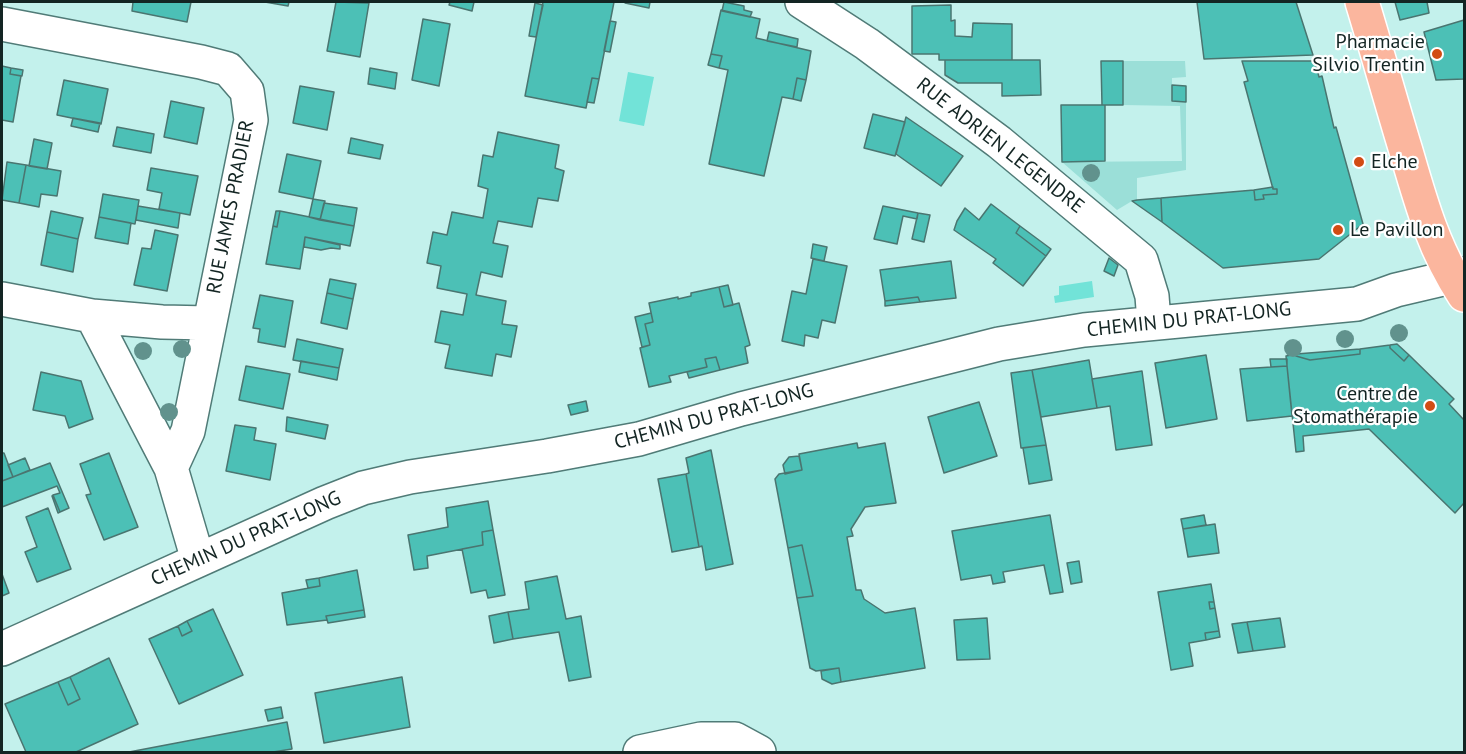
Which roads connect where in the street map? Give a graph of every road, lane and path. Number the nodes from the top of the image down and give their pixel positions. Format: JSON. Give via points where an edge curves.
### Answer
{"nodes":[{"id":1,"x":802,"y":2,"type":"edge"},
{"id":2,"x":1362,"y":2,"type":"edge"},
{"id":3,"x":2,"y":24,"type":"edge"},
{"id":4,"x":1460,"y":282,"type":"edge"},
{"id":5,"x":2,"y":299,"type":"edge"},
{"id":6,"x":92,"y":316,"type":"junction"},
{"id":7,"x":1154,"y":322,"type":"junction"},
{"id":8,"x":209,"y":323,"type":"junction"},
{"id":9,"x":171,"y":468,"type":"junction"},
{"id":10,"x":198,"y":560,"type":"junction"},
{"id":11,"x":2,"y":649,"type":"edge"},
{"id":12,"x":640,"y":753,"type":"edge"},
{"id":13,"x":759,"y":753,"type":"edge"}],
"edges":[{"from":1,"to":7,"type":"street","name":"RUE ADRIEN LEGENDRE","via":[[867,44],[999,142],[1141,260],[1152,296]]},
{"from":2,"to":4,"type":"main road","via":[[1436,247]]},
{"from":3,"to":8,"type":"street","name":"RUE JAMES PRADIER","via":[[228,69],[247,91],[251,120]]},
{"from":4,"to":7,"type":"street","name":"CHEMIN DU PRAT-LONG","via":[[1396,290],[1357,304]]},
{"from":5,"to":6,"type":"street"},
{"from":6,"to":8,"type":"street"},
{"from":6,"to":9,"type":"street"},
{"from":7,"to":10,"type":"street","name":"CHEMIN DU PRAT-LONG","via":[[999,344],[639,439],[372,486]]},
{"from":8,"to":9,"type":"street","name":"RUE JAMES PRADIER","via":[[188,431]]},
{"from":9,"to":10,"type":"street"},
{"from":10,"to":11,"type":"street","name":"CHEMIN DU PRAT-LONG"},
{"from":12,"to":13,"type":"street","via":[[700,739],[735,739]]}]}
